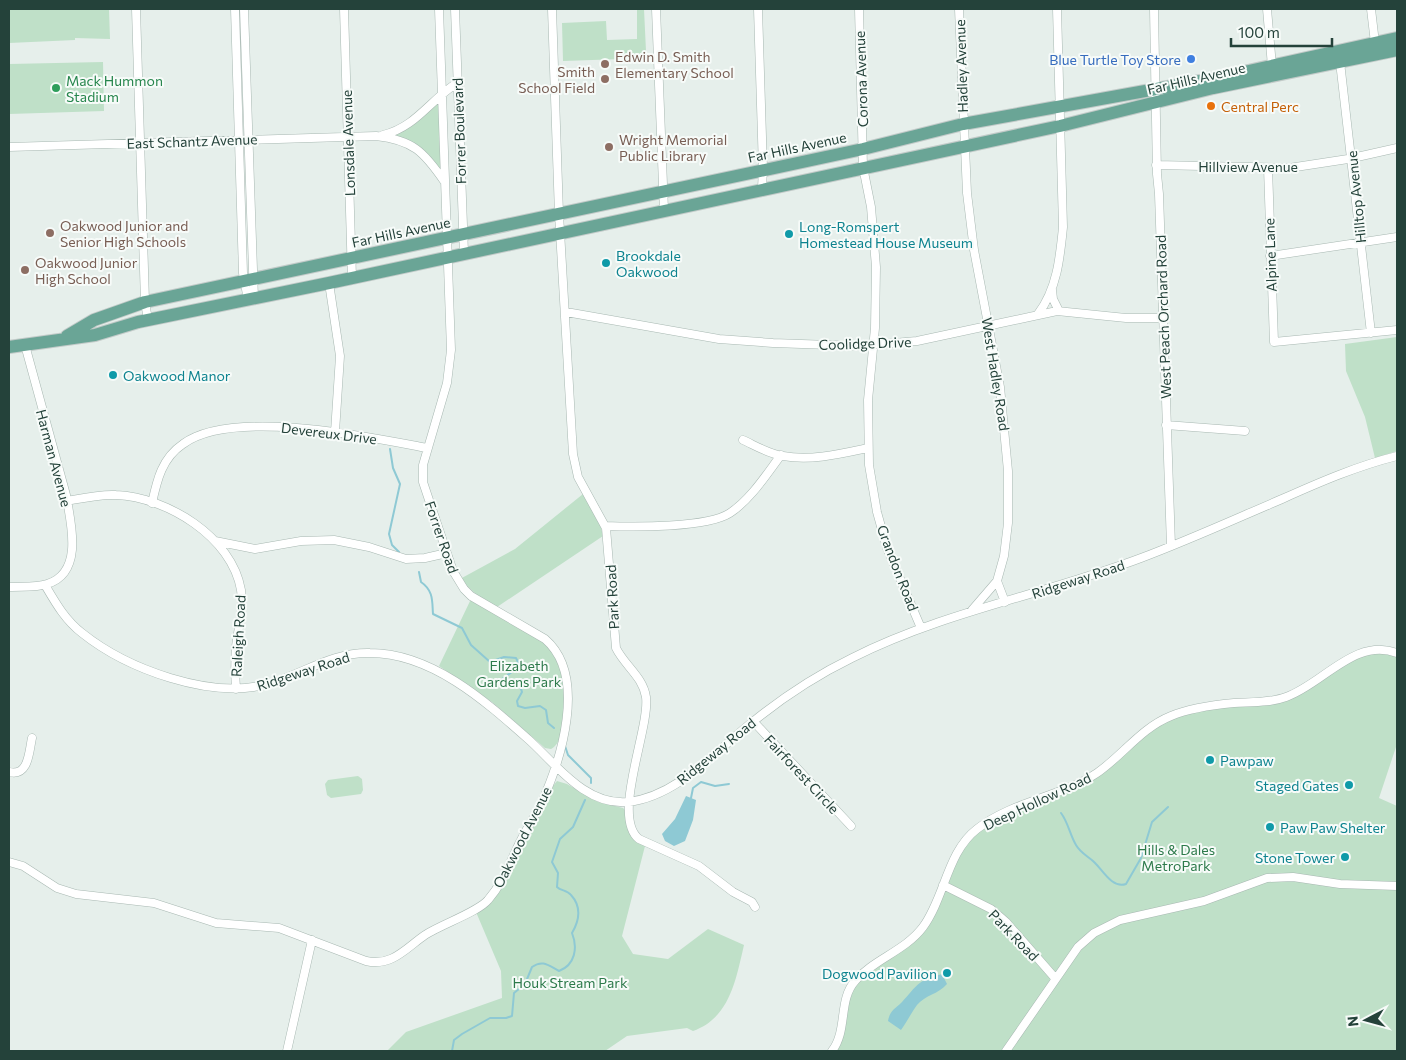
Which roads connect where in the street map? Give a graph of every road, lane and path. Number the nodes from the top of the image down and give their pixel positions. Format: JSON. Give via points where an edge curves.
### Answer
{"nodes":[{"id":1,"x":136,"y":9,"type":"edge"},
{"id":2,"x":235,"y":9,"type":"edge"},
{"id":3,"x":244,"y":9,"type":"edge"},
{"id":4,"x":344,"y":9,"type":"edge"},
{"id":5,"x":439,"y":9,"type":"edge"},
{"id":6,"x":455,"y":9,"type":"edge"},
{"id":7,"x":552,"y":9,"type":"edge"},
{"id":8,"x":656,"y":9,"type":"edge"},
{"id":9,"x":758,"y":9,"type":"edge"},
{"id":10,"x":859,"y":9,"type":"edge"},
{"id":11,"x":960,"y":9,"type":"edge"},
{"id":12,"x":1057,"y":9,"type":"edge"},
{"id":13,"x":1154,"y":9,"type":"edge"},
{"id":14,"x":1371,"y":9,"type":"edge"},
{"id":15,"x":1265,"y":10,"type":"edge"},
{"id":16,"x":1397,"y":38,"type":"edge"},
{"id":17,"x":1375,"y":43,"type":"junction"},
{"id":18,"x":1397,"y":50,"type":"edge"},
{"id":19,"x":1340,"y":62,"type":"junction"},
{"id":20,"x":1272,"y":66,"type":"junction"},
{"id":21,"x":458,"y":83,"type":"junction"},
{"id":22,"x":1156,"y":84,"type":"junction"},
{"id":23,"x":442,"y":93,"type":"junction"},
{"id":24,"x":1156,"y":102,"type":"junction"},
{"id":25,"x":1060,"y":105,"type":"junction"},
{"id":26,"x":963,"y":124,"type":"junction"},
{"id":27,"x":1060,"y":126,"type":"junction"},
{"id":28,"x":376,"y":136,"type":"junction"},
{"id":29,"x":348,"y":137,"type":"junction"},
{"id":30,"x":240,"y":139,"type":"junction"},
{"id":31,"x":248,"y":139,"type":"junction"},
{"id":32,"x":141,"y":143,"type":"junction"},
{"id":33,"x":964,"y":145,"type":"junction"},
{"id":34,"x":9,"y":147,"type":"edge"},
{"id":35,"x":1397,"y":148,"type":"edge"},
{"id":36,"x":863,"y":149,"type":"junction"},
{"id":37,"x":1352,"y":158,"type":"junction"},
{"id":38,"x":1156,"y":165,"type":"junction"},
{"id":39,"x":863,"y":167,"type":"junction"},
{"id":40,"x":1268,"y":168,"type":"junction"},
{"id":41,"x":763,"y":169,"type":"junction"},
{"id":42,"x":444,"y":181,"type":"junction"},
{"id":43,"x":762,"y":188,"type":"junction"},
{"id":44,"x":663,"y":192,"type":"junction"},
{"id":45,"x":664,"y":210,"type":"junction"},
{"id":46,"x":559,"y":214,"type":"junction"},
{"id":47,"x":561,"y":233,"type":"junction"},
{"id":48,"x":463,"y":235,"type":"junction"},
{"id":49,"x":1397,"y":237,"type":"edge"},
{"id":50,"x":449,"y":238,"type":"junction"},
{"id":51,"x":1361,"y":242,"type":"junction"},
{"id":52,"x":464,"y":253,"type":"junction"},
{"id":53,"x":1270,"y":256,"type":"junction"},
{"id":54,"x":448,"y":257,"type":"junction"},
{"id":55,"x":352,"y":258,"type":"junction"},
{"id":56,"x":352,"y":278,"type":"junction"},
{"id":57,"x":248,"y":282,"type":"junction"},
{"id":58,"x":329,"y":283,"type":"junction"},
{"id":59,"x":1052,"y":290,"type":"junction"},
{"id":60,"x":251,"y":299,"type":"junction"},
{"id":61,"x":145,"y":302,"type":"junction"},
{"id":62,"x":1059,"y":311,"type":"junction"},
{"id":63,"x":566,"y":312,"type":"junction"},
{"id":64,"x":1038,"y":314,"type":"junction"},
{"id":65,"x":1162,"y":318,"type":"junction"},
{"id":66,"x":148,"y":320,"type":"junction"},
{"id":67,"x":989,"y":326,"type":"junction"},
{"id":68,"x":1397,"y":330,"type":"edge"},
{"id":69,"x":1371,"y":333,"type":"junction"},
{"id":70,"x":63,"y":338,"type":"junction"},
{"id":71,"x":25,"y":345,"type":"junction"},
{"id":72,"x":874,"y":345,"type":"junction"},
{"id":73,"x":9,"y":347,"type":"edge"},
{"id":74,"x":1166,"y":425,"type":"junction"},
{"id":75,"x":1245,"y":431,"type":"dead end"},
{"id":76,"x":336,"y":432,"type":"junction"},
{"id":77,"x":743,"y":440,"type":"dead end"},
{"id":78,"x":427,"y":448,"type":"junction"},
{"id":79,"x":868,"y":448,"type":"junction"},
{"id":80,"x":781,"y":456,"type":"junction"},
{"id":81,"x":1397,"y":456,"type":"edge"},
{"id":82,"x":67,"y":501,"type":"junction"},
{"id":83,"x":152,"y":503,"type":"junction"},
{"id":84,"x":605,"y":526,"type":"junction"},
{"id":85,"x":213,"y":540,"type":"junction"},
{"id":86,"x":1170,"y":546,"type":"junction"},
{"id":87,"x":447,"y":553,"type":"junction"},
{"id":88,"x":997,"y":581,"type":"junction"},
{"id":89,"x":44,"y":585,"type":"junction"},
{"id":90,"x":9,"y":587,"type":"edge"},
{"id":91,"x":1005,"y":602,"type":"junction"},
{"id":92,"x":969,"y":613,"type":"junction"},
{"id":93,"x":921,"y":628,"type":"junction"},
{"id":94,"x":1397,"y":653,"type":"edge"},
{"id":95,"x":236,"y":689,"type":"junction"},
{"id":96,"x":753,"y":721,"type":"junction"},
{"id":97,"x":32,"y":738,"type":"dead end"},
{"id":98,"x":555,"y":767,"type":"junction"},
{"id":99,"x":9,"y":772,"type":"edge"},
{"id":100,"x":630,"y":802,"type":"junction"},
{"id":101,"x":851,"y":826,"type":"dead end"},
{"id":102,"x":9,"y":862,"type":"edge"},
{"id":103,"x":942,"y":885,"type":"junction"},
{"id":104,"x":1397,"y":886,"type":"edge"},
{"id":105,"x":755,"y":907,"type":"dead end"},
{"id":106,"x":312,"y":940,"type":"junction"},
{"id":107,"x":1055,"y":978,"type":"junction"},
{"id":108,"x":287,"y":1051,"type":"edge"},
{"id":109,"x":832,"y":1051,"type":"edge"},
{"id":110,"x":1006,"y":1051,"type":"edge"}],
"edges":[{"from":1,"to":32,"type":"street"},
{"from":2,"to":30,"type":"street"},
{"from":3,"to":31,"type":"street"},
{"from":4,"to":29,"type":"street","name":"Lonsdale Avenue"},
{"from":5,"to":23,"type":"street","name":"Forrer Boulevard"},
{"from":6,"to":21,"type":"street","name":"Forrer Boulevard"},
{"from":7,"to":46,"type":"street","name":"Park Road"},
{"from":8,"to":44,"type":"street"},
{"from":9,"to":41,"type":"street"},
{"from":10,"to":36,"type":"street","name":"Corona Avenue"},
{"from":11,"to":26,"type":"street","name":"Hadley Avenue"},
{"from":12,"to":25,"type":"street"},
{"from":13,"to":22,"type":"street","name":"West Peach Orchard Road"},
{"from":14,"to":17,"type":"street"},
{"from":15,"to":20,"type":"street"},
{"from":16,"to":17,"type":"main road","name":"Far Hills Avenue"},
{"from":17,"to":20,"type":"main road","name":"Far Hills Avenue"},
{"from":18,"to":19,"type":"main road","name":"Far Hills Avenue"},
{"from":19,"to":24,"type":"main road","name":"Far Hills Avenue"},
{"from":19,"to":37,"type":"street","name":"Hilltop Avenue"},
{"from":20,"to":22,"type":"main road","name":"Far Hills Avenue"},
{"from":21,"to":23,"type":"street","name":"East Schantz Avenue"},
{"from":21,"to":48,"type":"street","name":"Forrer Boulevard"},
{"from":22,"to":24,"type":"street","name":"West Peach Orchard Road"},
{"from":22,"to":25,"type":"main road","name":"Far Hills Avenue"},
{"from":23,"to":28,"type":"street","name":"East Schantz Avenue","via":[[414,122],[390,134]]},
{"from":23,"to":42,"type":"street","name":"Forrer Boulevard"},
{"from":24,"to":27,"type":"main road","name":"Far Hills Avenue"},
{"from":24,"to":38,"type":"street","name":"West Peach Orchard Road"},
{"from":25,"to":26,"type":"main road","name":"Far Hills Avenue"},
{"from":25,"to":27,"type":"street"},
{"from":26,"to":33,"type":"street","name":"West Hadley Road"},
{"from":26,"to":36,"type":"main road","name":"Far Hills Avenue"},
{"from":27,"to":33,"type":"main road","name":"Far Hills Avenue"},
{"from":27,"to":59,"type":"street","via":[[1063,227],[1060,260]]},
{"from":28,"to":29,"type":"street","name":"East Schantz Avenue"},
{"from":28,"to":42,"type":"street","name":"East Schantz Avenue","via":[[400,141],[420,151],[434,164]]},
{"from":29,"to":31,"type":"street","name":"East Schantz Avenue"},
{"from":29,"to":55,"type":"street","name":"Lonsdale Avenue"},
{"from":30,"to":31,"type":"street","name":"East Schantz Avenue"},
{"from":30,"to":32,"type":"street","name":"East Schantz Avenue"},
{"from":30,"to":57,"type":"street"},
{"from":31,"to":57,"type":"street"},
{"from":32,"to":34,"type":"street","name":"East Schantz Avenue"},
{"from":32,"to":61,"type":"street"},
{"from":33,"to":39,"type":"main road","name":"Far Hills Avenue"},
{"from":33,"to":67,"type":"street","name":"West Hadley Road","via":[[970,225]]},
{"from":35,"to":37,"type":"street","name":"Hillview Avenue"},
{"from":36,"to":39,"type":"street","name":"Grandon Road"},
{"from":36,"to":41,"type":"main road","name":"Far Hills Avenue"},
{"from":37,"to":40,"type":"street","name":"Hillview Avenue"},
{"from":37,"to":51,"type":"street","name":"Hilltop Avenue"},
{"from":38,"to":40,"type":"street","name":"Hillview Avenue"},
{"from":38,"to":65,"type":"street","name":"West Peach Orchard Road"},
{"from":39,"to":43,"type":"main road","name":"Far Hills Avenue"},
{"from":39,"to":72,"type":"street","name":"Grandon Road","via":[[871,207],[876,267]]},
{"from":40,"to":53,"type":"street","name":"Alpine Lane"},
{"from":41,"to":43,"type":"street"},
{"from":41,"to":44,"type":"main road","name":"Far Hills Avenue"},
{"from":42,"to":50,"type":"street","name":"Forrer Boulevard"},
{"from":43,"to":45,"type":"main road","name":"Far Hills Avenue"},
{"from":44,"to":45,"type":"street"},
{"from":44,"to":46,"type":"main road","name":"Far Hills Avenue"},
{"from":45,"to":47,"type":"main road","name":"Far Hills Avenue"},
{"from":46,"to":47,"type":"street","name":"Park Road"},
{"from":46,"to":48,"type":"main road","name":"Far Hills Avenue"},
{"from":47,"to":52,"type":"main road","name":"Far Hills Avenue"},
{"from":47,"to":63,"type":"street","name":"Park Road"},
{"from":48,"to":50,"type":"main road","name":"Far Hills Avenue"},
{"from":48,"to":52,"type":"street","name":"Forrer Boulevard"},
{"from":49,"to":51,"type":"street"},
{"from":50,"to":54,"type":"street"},
{"from":50,"to":55,"type":"main road","name":"Far Hills Avenue"},
{"from":51,"to":53,"type":"street"},
{"from":51,"to":69,"type":"street","name":"Hilltop Avenue"},
{"from":52,"to":54,"type":"main road","name":"Far Hills Avenue"},
{"from":53,"to":69,"type":"street","name":"Alpine Lane","via":[[1274,342]]},
{"from":54,"to":56,"type":"main road","name":"Far Hills Avenue"},
{"from":54,"to":78,"type":"street","name":"Forrer Road","via":[[450,367]]},
{"from":55,"to":56,"type":"street","name":"Lonsdale Avenue"},
{"from":55,"to":57,"type":"main road","name":"Far Hills Avenue"},
{"from":56,"to":58,"type":"main road","name":"Far Hills Avenue"},
{"from":57,"to":60,"type":"street"},
{"from":57,"to":61,"type":"main road","name":"Far Hills Avenue"},
{"from":58,"to":60,"type":"main road","name":"Far Hills Avenue"},
{"from":58,"to":76,"type":"street","via":[[340,356]]},
{"from":59,"to":62,"type":"street"},
{"from":59,"to":64,"type":"street"},
{"from":60,"to":66,"type":"main road","name":"Far Hills Avenue"},
{"from":61,"to":66,"type":"street"},
{"from":61,"to":70,"type":"main road","name":"Far Hills Avenue","via":[[94,320]]},
{"from":62,"to":64,"type":"street","name":"Coolidge Drive"},
{"from":62,"to":65,"type":"street","name":"Coolidge Drive"},
{"from":63,"to":72,"type":"street","name":"Coolidge Drive","via":[[773,344]]},
{"from":63,"to":84,"type":"street","name":"Park Road","via":[[575,466]]},
{"from":64,"to":67,"type":"street","name":"Coolidge Drive"},
{"from":65,"to":74,"type":"street","name":"West Peach Orchard Road"},
{"from":66,"to":70,"type":"main road","name":"Far Hills Avenue","via":[[95,335]]},
{"from":67,"to":72,"type":"street","name":"Coolidge Drive","via":[[917,341]]},
{"from":67,"to":88,"type":"street","name":"West Hadley Road","via":[[1000,387],[1008,471],[1007,540]]},
{"from":68,"to":69,"type":"street"},
{"from":70,"to":71,"type":"main road","name":"Far Hills Avenue"},
{"from":71,"to":73,"type":"main road","name":"Far Hills Avenue"},
{"from":71,"to":82,"type":"street","name":"Harman Avenue"},
{"from":72,"to":79,"type":"street","name":"Grandon Road","via":[[868,401]]},
{"from":74,"to":75,"type":"street"},
{"from":74,"to":86,"type":"street","name":"West Peach Orchard Road"},
{"from":76,"to":78,"type":"street","name":"Devereux Drive"},
{"from":76,"to":83,"type":"street","name":"Devereux Drive","via":[[260,427],[200,435],[182,444],[168,459],[157,480]]},
{"from":77,"to":80,"type":"street"},
{"from":78,"to":87,"type":"street","name":"Forrer Road","via":[[423,482]]},
{"from":79,"to":80,"type":"street","via":[[816,457]]},
{"from":79,"to":93,"type":"street","name":"Grandon Road","via":[[872,488],[884,537]]},
{"from":80,"to":84,"type":"street","via":[[739,506],[722,517],[686,524]]},
{"from":81,"to":86,"type":"street","name":"Ridgeway Road","via":[[1345,472]]},
{"from":82,"to":83,"type":"street","name":"Raleigh Road","via":[[115,495]]},
{"from":82,"to":89,"type":"street","name":"Harman Avenue","via":[[72,544],[70,562],[58,578]]},
{"from":83,"to":85,"type":"street","name":"Raleigh Road","via":[[184,518]]},
{"from":84,"to":100,"type":"street","name":"Park Road","via":[[614,639],[620,656],[640,680],[646,695]]},
{"from":85,"to":87,"type":"street","via":[[255,549],[334,540],[406,559]]},
{"from":85,"to":95,"type":"street","name":"Raleigh Road","via":[[229,560],[241,592]]},
{"from":86,"to":91,"type":"street","name":"Ridgeway Road","via":[[1081,579]]},
{"from":87,"to":98,"type":"street","name":"Forrer Road","via":[[457,580],[472,596],[545,639],[558,652],[565,670],[567,711]]},
{"from":88,"to":91,"type":"street"},
{"from":88,"to":92,"type":"street","name":"West Hadley Road"},
{"from":89,"to":90,"type":"street"},
{"from":89,"to":95,"type":"street","name":"Ridgeway Road","via":[[82,633],[121,657],[194,685]]},
{"from":91,"to":92,"type":"street","name":"Ridgeway Road"},
{"from":92,"to":93,"type":"street","name":"Ridgeway Road"},
{"from":93,"to":96,"type":"street","name":"Ridgeway Road","via":[[874,647],[826,672]]},
{"from":94,"to":103,"type":"street","name":"Deep Hollow Road","via":[[1378,649],[1360,653],[1306,688],[1283,698],[1196,709],[1159,721],[1094,774],[1019,806],[976,829],[951,864]]},
{"from":95,"to":98,"type":"street","name":"Ridgeway Road","via":[[275,682],[345,655],[370,653],[415,660],[446,676],[485,703],[527,738]]},
{"from":96,"to":100,"type":"street","name":"Ridgeway Road","via":[[667,789]]},
{"from":96,"to":101,"type":"street","name":"Fairforest Circle"},
{"from":97,"to":99,"type":"street","via":[[25,766],[17,772]]},
{"from":98,"to":100,"type":"street","name":"Ridgeway Road","via":[[594,794],[616,802]]},
{"from":98,"to":106,"type":"street","name":"Oakwood Avenue","via":[[540,806],[503,880],[481,907],[438,928],[387,961],[366,961]]},
{"from":100,"to":105,"type":"street","name":"Park Road","via":[[629,824],[634,835],[699,866]]},
{"from":102,"to":106,"type":"street","name":"Oakwood Avenue","via":[[24,866],[57,888],[76,894],[154,903],[216,923],[279,928]]},
{"from":103,"to":107,"type":"street","name":"Park Road","via":[[991,909]]},
{"from":103,"to":109,"type":"street","name":"Deep Hollow Road","via":[[930,916],[916,935],[855,981],[846,999],[842,1031]]},
{"from":104,"to":107,"type":"street","via":[[1340,884],[1293,877],[1267,878],[1204,901],[1132,916],[1104,927],[1078,947]]},
{"from":106,"to":108,"type":"street"},
{"from":107,"to":110,"type":"street"}]}
